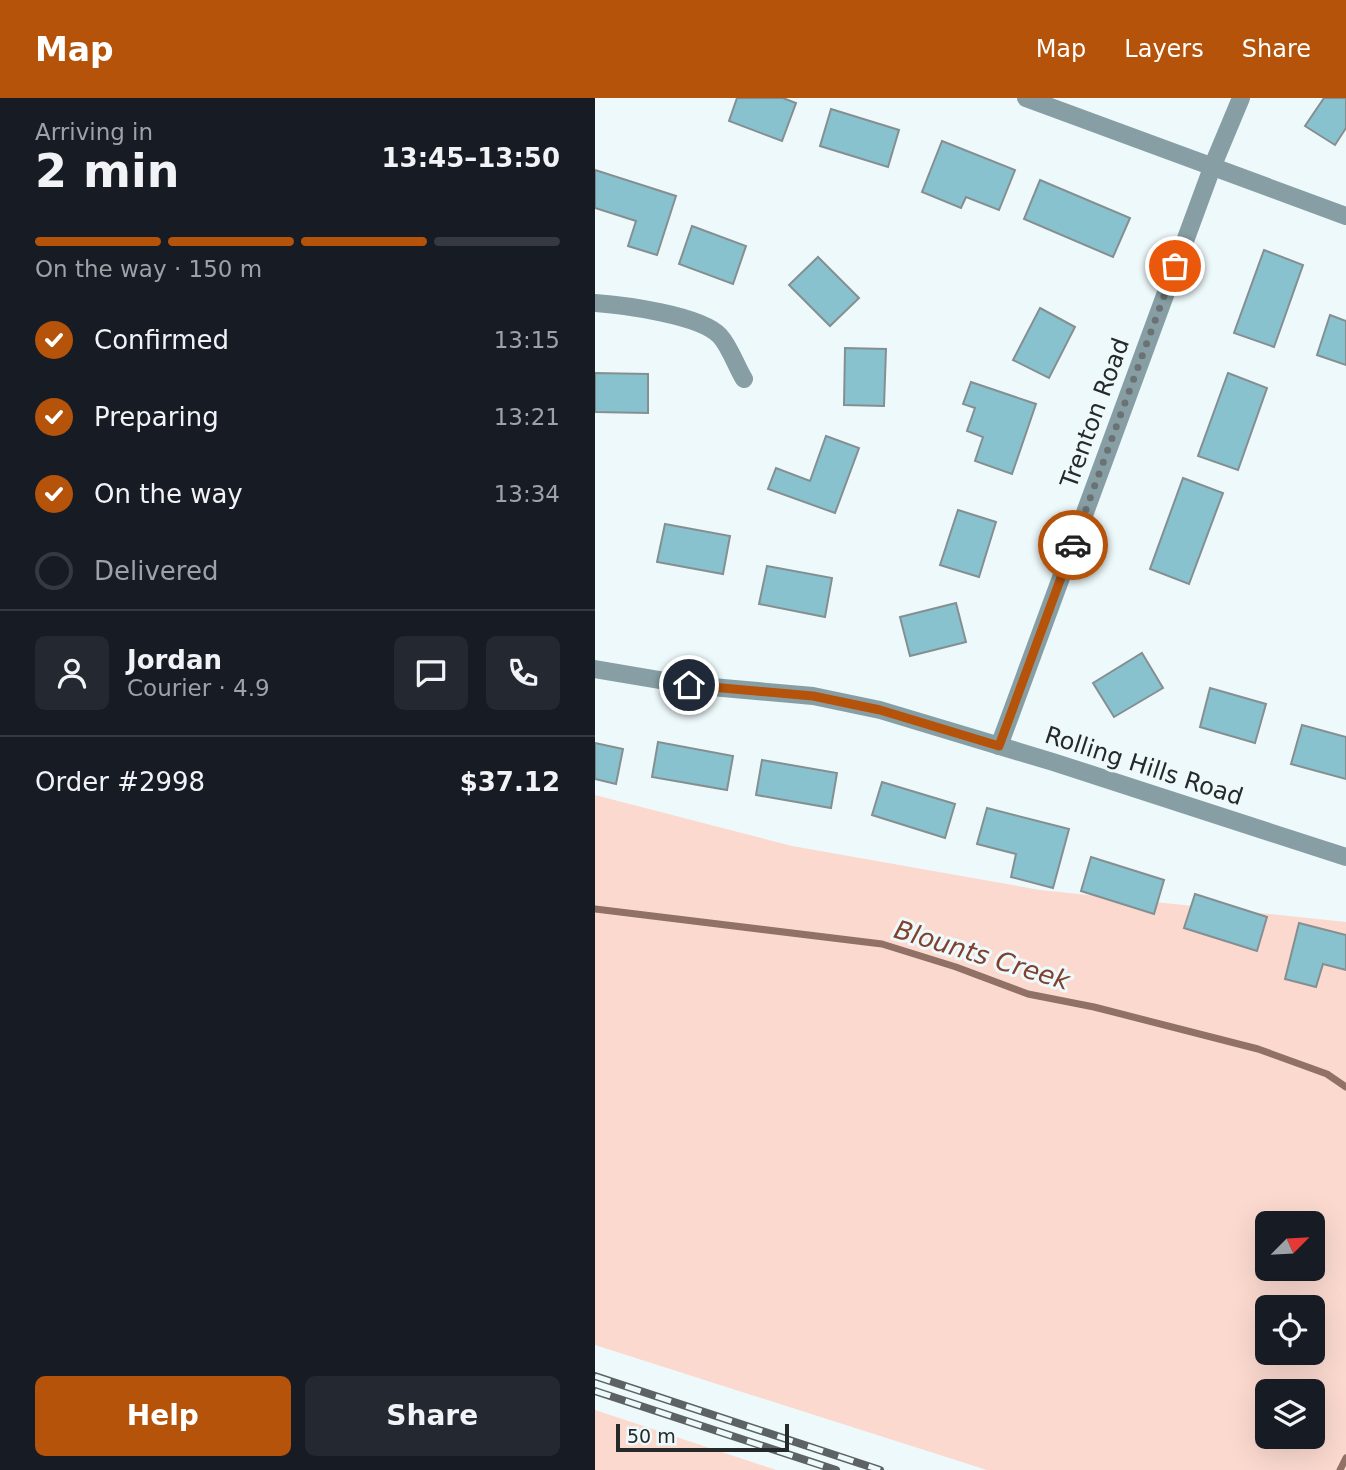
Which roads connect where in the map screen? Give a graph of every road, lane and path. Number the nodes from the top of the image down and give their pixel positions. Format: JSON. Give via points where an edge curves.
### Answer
{"nodes":[{"id":1,"x":1026,"y":98,"type":"edge"},
{"id":2,"x":1241,"y":98,"type":"edge"},
{"id":3,"x":1213,"y":165,"type":"junction"},
{"id":4,"x":1346,"y":216,"type":"edge"},
{"id":5,"x":595,"y":303,"type":"edge"},
{"id":6,"x":744,"y":379,"type":"dead end"},
{"id":7,"x":595,"y":669,"type":"edge"},
{"id":8,"x":999,"y":746,"type":"junction"},
{"id":9,"x":1346,"y":858,"type":"edge"}],
"edges":[{"from":1,"to":3,"type":"street"},
{"from":2,"to":3,"type":"street","name":"Trenton Road"},
{"from":3,"to":4,"type":"street"},
{"from":3,"to":8,"type":"street","name":"Trenton Road"},
{"from":5,"to":6,"type":"street","via":[[666,313],[719,335]]},
{"from":7,"to":8,"type":"street","name":"Rolling Hills Road","via":[[689,685],[813,696],[880,710]]},
{"from":8,"to":9,"type":"street","name":"Rolling Hills Road"}]}
